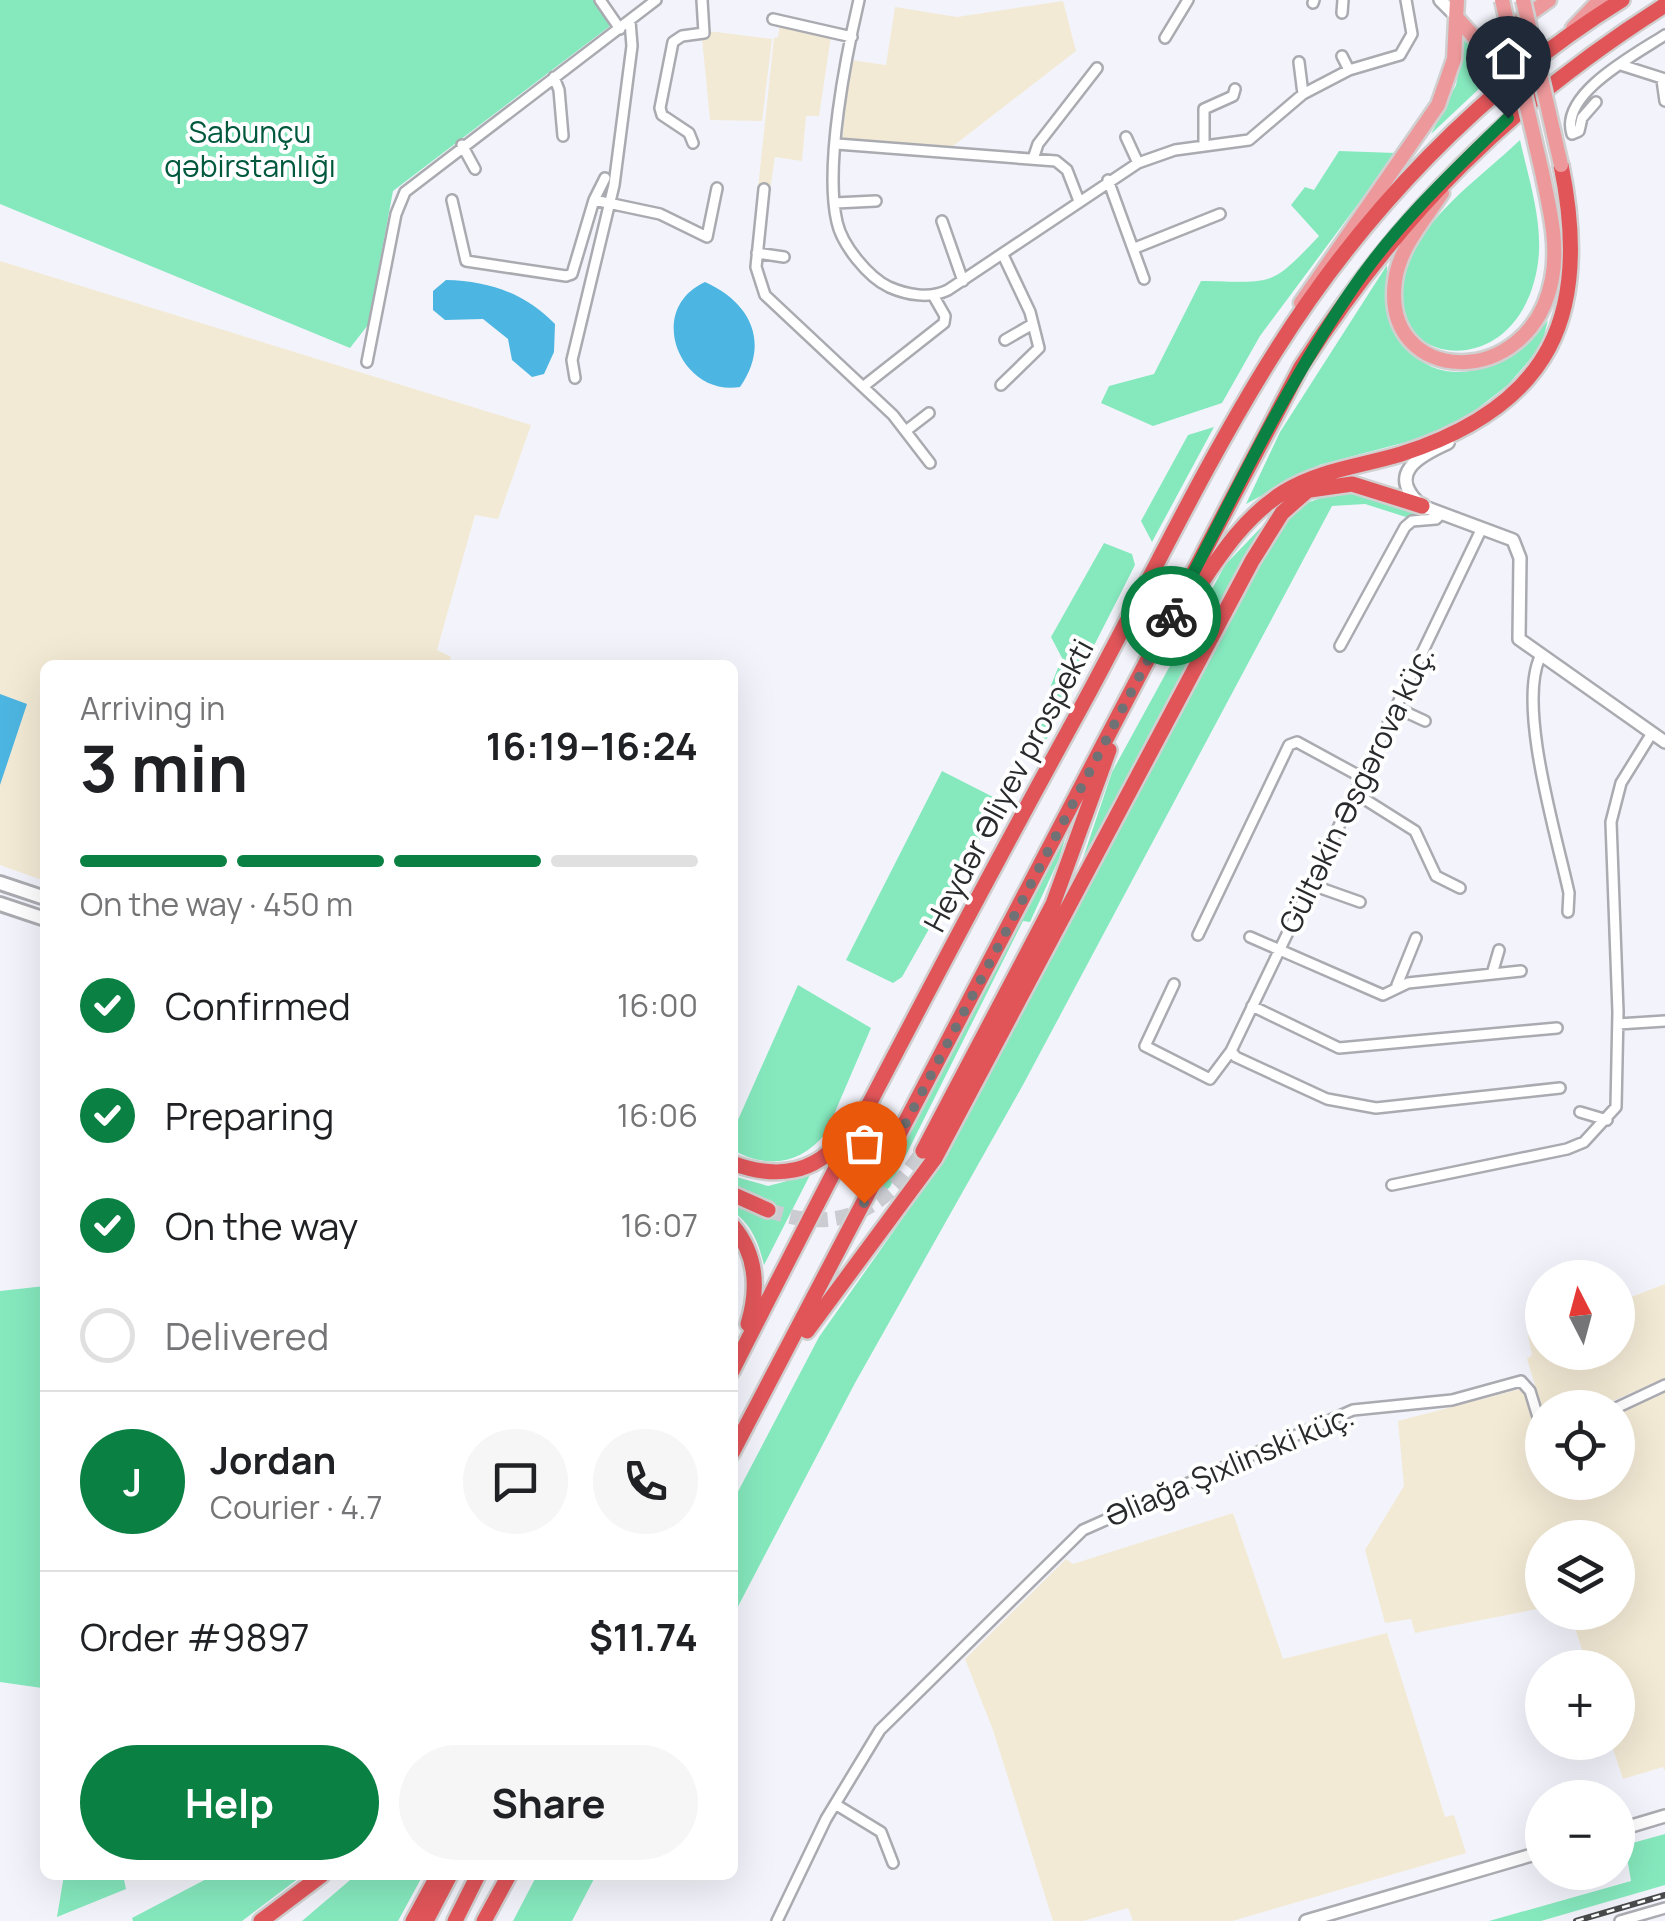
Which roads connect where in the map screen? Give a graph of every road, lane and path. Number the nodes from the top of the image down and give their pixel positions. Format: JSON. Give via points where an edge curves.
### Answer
{"nodes":[{"id":1,"x":600,"y":0,"type":"edge"},
{"id":2,"x":656,"y":0,"type":"edge"},
{"id":3,"x":702,"y":0,"type":"edge"},
{"id":4,"x":859,"y":0,"type":"edge"},
{"id":5,"x":1188,"y":0,"type":"edge"},
{"id":6,"x":1343,"y":0,"type":"edge"},
{"id":7,"x":1406,"y":0,"type":"edge"},
{"id":8,"x":1440,"y":0,"type":"edge"},
{"id":9,"x":1457,"y":0,"type":"edge"},
{"id":10,"x":1502,"y":0,"type":"edge"},
{"id":11,"x":1522,"y":0,"type":"edge"},
{"id":12,"x":1549,"y":0,"type":"edge"},
{"id":13,"x":1600,"y":0,"type":"edge"},
{"id":14,"x":1622,"y":0,"type":"edge"},
{"id":15,"x":1665,"y":9,"type":"edge"},
{"id":16,"x":1342,"y":13,"type":"dead end"},
{"id":17,"x":1457,"y":17,"type":"junction"},
{"id":18,"x":773,"y":19,"type":"dead end"},
{"id":19,"x":630,"y":21,"type":"junction"},
{"id":20,"x":620,"y":29,"type":"junction"},
{"id":21,"x":852,"y":36,"type":"junction"},
{"id":22,"x":1665,"y":36,"type":"edge"},
{"id":23,"x":1165,"y":38,"type":"dead end"},
{"id":24,"x":1549,"y":51,"type":"junction"},
{"id":25,"x":1342,"y":56,"type":"dead end"},
{"id":26,"x":1299,"y":62,"type":"dead end"},
{"id":27,"x":1621,"y":65,"type":"junction"},
{"id":28,"x":1097,"y":68,"type":"dead end"},
{"id":29,"x":1349,"y":70,"type":"junction"},
{"id":30,"x":554,"y":78,"type":"junction"},
{"id":31,"x":1664,"y":80,"type":"edge"},
{"id":32,"x":1234,"y":89,"type":"dead end"},
{"id":33,"x":1303,"y":94,"type":"junction"},
{"id":34,"x":1665,"y":101,"type":"edge"},
{"id":35,"x":1596,"y":102,"type":"dead end"},
{"id":36,"x":563,"y":136,"type":"dead end"},
{"id":37,"x":1126,"y":137,"type":"dead end"},
{"id":38,"x":1485,"y":140,"type":"junction"},
{"id":39,"x":693,"y":143,"type":"dead end"},
{"id":40,"x":837,"y":144,"type":"junction"},
{"id":41,"x":462,"y":146,"type":"junction"},
{"id":42,"x":1204,"y":146,"type":"junction"},
{"id":43,"x":1033,"y":159,"type":"junction"},
{"id":44,"x":1138,"y":163,"type":"junction"},
{"id":45,"x":1561,"y":165,"type":"joint"},
{"id":46,"x":475,"y":169,"type":"dead end"},
{"id":47,"x":605,"y":178,"type":"dead end"},
{"id":48,"x":1108,"y":180,"type":"junction"},
{"id":49,"x":717,"y":188,"type":"dead end"},
{"id":50,"x":764,"y":189,"type":"dead end"},
{"id":51,"x":452,"y":200,"type":"dead end"},
{"id":52,"x":594,"y":200,"type":"junction"},
{"id":53,"x":611,"y":201,"type":"junction"},
{"id":54,"x":876,"y":201,"type":"dead end"},
{"id":55,"x":1079,"y":201,"type":"junction"},
{"id":56,"x":835,"y":203,"type":"junction"},
{"id":57,"x":1220,"y":214,"type":"dead end"},
{"id":58,"x":942,"y":221,"type":"dead end"},
{"id":59,"x":1135,"y":248,"type":"junction"},
{"id":60,"x":757,"y":253,"type":"junction"},
{"id":61,"x":1003,"y":254,"type":"junction"},
{"id":62,"x":784,"y":257,"type":"dead end"},
{"id":63,"x":1144,"y":279,"type":"dead end"},
{"id":64,"x":962,"y":281,"type":"junction"},
{"id":65,"x":933,"y":295,"type":"junction"},
{"id":66,"x":1031,"y":325,"type":"junction"},
{"id":67,"x":1005,"y":340,"type":"dead end"},
{"id":68,"x":1273,"y":354,"type":"junction"},
{"id":69,"x":367,"y":362,"type":"dead end"},
{"id":70,"x":575,"y":378,"type":"dead end"},
{"id":71,"x":1000,"y":385,"type":"dead end"},
{"id":72,"x":864,"y":386,"type":"junction"},
{"id":73,"x":1518,"y":389,"type":"junction"},
{"id":74,"x":929,"y":413,"type":"dead end"},
{"id":75,"x":907,"y":430,"type":"junction"},
{"id":76,"x":930,"y":463,"type":"dead end"},
{"id":77,"x":1337,"y":471,"type":"junction"},
{"id":78,"x":1302,"y":493,"type":"junction"},
{"id":79,"x":1422,"y":506,"type":"junction"},
{"id":80,"x":1442,"y":513,"type":"junction"},
{"id":81,"x":1482,"y":528,"type":"junction"},
{"id":82,"x":1340,"y":646,"type":"dead end"},
{"id":83,"x":1540,"y":657,"type":"junction"},
{"id":84,"x":1144,"y":668,"type":"junction"},
{"id":85,"x":1399,"y":709,"type":"junction"},
{"id":86,"x":1425,"y":721,"type":"dead end"},
{"id":87,"x":1652,"y":732,"type":"junction"},
{"id":88,"x":1665,"y":742,"type":"edge"},
{"id":89,"x":1365,"y":779,"type":"junction"},
{"id":90,"x":1358,"y":794,"type":"junction"},
{"id":91,"x":0,"y":883,"type":"edge"},
{"id":92,"x":1312,"y":885,"type":"junction"},
{"id":93,"x":1460,"y":888,"type":"dead end"},
{"id":94,"x":40,"y":896,"type":"edge"},
{"id":95,"x":1360,"y":902,"type":"dead end"},
{"id":96,"x":0,"y":904,"type":"edge"},
{"id":97,"x":1568,"y":912,"type":"dead end"},
{"id":98,"x":40,"y":917,"type":"edge"},
{"id":99,"x":1198,"y":935,"type":"dead end"},
{"id":100,"x":1250,"y":938,"type":"dead end"},
{"id":101,"x":1416,"y":938,"type":"dead end"},
{"id":102,"x":1500,"y":950,"type":"dead end"},
{"id":103,"x":1278,"y":951,"type":"junction"},
{"id":104,"x":1521,"y":971,"type":"dead end"},
{"id":105,"x":1492,"y":974,"type":"junction"},
{"id":106,"x":1174,"y":984,"type":"dead end"},
{"id":107,"x":1397,"y":985,"type":"junction"},
{"id":108,"x":1252,"y":1006,"type":"junction"},
{"id":109,"x":1665,"y":1022,"type":"edge"},
{"id":110,"x":1618,"y":1024,"type":"junction"},
{"id":111,"x":1557,"y":1028,"type":"dead end"},
{"id":112,"x":1231,"y":1050,"type":"junction"},
{"id":113,"x":878,"y":1083,"type":"junction"},
{"id":114,"x":1560,"y":1088,"type":"dead end"},
{"id":115,"x":1580,"y":1112,"type":"dead end"},
{"id":116,"x":1607,"y":1120,"type":"junction"},
{"id":117,"x":923,"y":1150,"type":"tunnel mouth"},
{"id":118,"x":738,"y":1164,"type":"edge"},
{"id":119,"x":1392,"y":1185,"type":"dead end"},
{"id":120,"x":738,"y":1197,"type":"edge"},
{"id":121,"x":768,"y":1210,"type":"tunnel mouth"},
{"id":122,"x":738,"y":1233,"type":"edge"},
{"id":123,"x":738,"y":1350,"type":"edge"},
{"id":124,"x":738,"y":1356,"type":"edge"},
{"id":125,"x":1665,"y":1385,"type":"edge"},
{"id":126,"x":1529,"y":1390,"type":"edge"},
{"id":127,"x":1635,"y":1399,"type":"edge"},
{"id":128,"x":756,"y":1410,"type":"junction"},
{"id":129,"x":738,"y":1443,"type":"edge"},
{"id":130,"x":835,"y":1804,"type":"junction"},
{"id":131,"x":1665,"y":1816,"type":"edge"},
{"id":132,"x":1635,"y":1825,"type":"edge"},
{"id":133,"x":1525,"y":1857,"type":"edge"},
{"id":134,"x":893,"y":1863,"type":"dead end"},
{"id":135,"x":316,"y":1880,"type":"edge"},
{"id":136,"x":318,"y":1880,"type":"edge"},
{"id":137,"x":435,"y":1880,"type":"edge"},
{"id":138,"x":447,"y":1880,"type":"edge"},
{"id":139,"x":475,"y":1880,"type":"edge"},
{"id":140,"x":506,"y":1880,"type":"edge"},
{"id":141,"x":1665,"y":1908,"type":"edge"},
{"id":142,"x":1624,"y":1920,"type":"edge"},
{"id":143,"x":261,"y":1921,"type":"edge"},
{"id":144,"x":278,"y":1921,"type":"edge"},
{"id":145,"x":413,"y":1921,"type":"edge"},
{"id":146,"x":426,"y":1921,"type":"edge"},
{"id":147,"x":454,"y":1921,"type":"edge"},
{"id":148,"x":484,"y":1921,"type":"edge"},
{"id":149,"x":777,"y":1921,"type":"edge"},
{"id":150,"x":1306,"y":1921,"type":"edge"}],
"edges":[{"from":1,"to":20,"type":"street"},
{"from":2,"to":19,"type":"street"},
{"from":3,"to":39,"type":"street","via":[[704,33],[673,42],[660,108]]},
{"from":4,"to":21,"type":"street"},
{"from":5,"to":23,"type":"street"},
{"from":6,"to":16,"type":"street"},
{"from":7,"to":29,"type":"street","via":[[1412,34],[1405,50]]},
{"from":8,"to":17,"type":"street"},
{"from":9,"to":17,"type":"main road"},
{"from":10,"to":38,"type":"main road","bridge":true,"via":[[1542,172],[1554,255],[1548,296],[1513,347],[1482,361],[1448,362],[1423,350],[1399,319],[1397,269],[1434,205]]},
{"from":11,"to":45,"type":"main road","bridge":true},
{"from":12,"to":17,"type":"main road","via":[[1489,43]]},
{"from":13,"to":24,"type":"main road"},
{"from":14,"to":24,"type":"highway","name":"Heydər Əliyev prospekti"},
{"from":15,"to":38,"type":"highway","via":[[1553,82]]},
{"from":17,"to":68,"type":"main road","via":[[1452,68],[1438,105],[1316,276]]},
{"from":18,"to":21,"type":"street"},
{"from":19,"to":20,"type":"street"},
{"from":19,"to":53,"type":"street"},
{"from":20,"to":30,"type":"street"},
{"from":21,"to":40,"type":"street"},
{"from":22,"to":27,"type":"street"},
{"from":24,"to":68,"type":"highway","name":"Heydər Əliyev prospekti","via":[[1466,120],[1399,189],[1322,281]]},
{"from":25,"to":29,"type":"street"},
{"from":26,"to":33,"type":"street"},
{"from":27,"to":31,"type":"street"},
{"from":27,"to":35,"type":"street","via":[[1577,101],[1570,113],[1572,134]]},
{"from":28,"to":43,"type":"street"},
{"from":29,"to":33,"type":"street"},
{"from":30,"to":36,"type":"street"},
{"from":30,"to":41,"type":"street"},
{"from":31,"to":34,"type":"street"},
{"from":32,"to":42,"type":"street","via":[[1230,98],[1204,109]]},
{"from":33,"to":42,"type":"street","via":[[1249,140]]},
{"from":37,"to":44,"type":"street"},
{"from":38,"to":84,"type":"highway","via":[[1384,247],[1311,352]]},
{"from":40,"to":43,"type":"street"},
{"from":40,"to":56,"type":"street"},
{"from":41,"to":46,"type":"street"},
{"from":41,"to":69,"type":"street","via":[[400,202]]},
{"from":42,"to":44,"type":"street"},
{"from":43,"to":55,"type":"street","via":[[1064,164]]},
{"from":44,"to":48,"type":"street"},
{"from":45,"to":73,"type":"highway","via":[[1574,241],[1570,292],[1553,340]]},
{"from":47,"to":52,"type":"street"},
{"from":48,"to":55,"type":"street"},
{"from":48,"to":59,"type":"street"},
{"from":49,"to":53,"type":"street","via":[[707,237],[660,214]]},
{"from":50,"to":60,"type":"street"},
{"from":51,"to":52,"type":"street","via":[[466,261],[566,276]]},
{"from":52,"to":53,"type":"street"},
{"from":53,"to":70,"type":"street","via":[[572,360]]},
{"from":54,"to":56,"type":"street"},
{"from":55,"to":61,"type":"street"},
{"from":56,"to":65,"type":"street","via":[[840,232],[876,279],[903,292]]},
{"from":57,"to":59,"type":"street"},
{"from":58,"to":64,"type":"street"},
{"from":59,"to":63,"type":"street"},
{"from":60,"to":62,"type":"street"},
{"from":60,"to":72,"type":"street","via":[[756,276],[770,302]]},
{"from":61,"to":64,"type":"street"},
{"from":61,"to":66,"type":"street"},
{"from":64,"to":65,"type":"street"},
{"from":65,"to":72,"type":"street","via":[[944,323]]},
{"from":66,"to":67,"type":"street"},
{"from":66,"to":71,"type":"street","via":[[1039,348]]},
{"from":68,"to":113,"type":"highway","name":"Heydər Əliyev prospekti"},
{"from":72,"to":75,"type":"street"},
{"from":73,"to":77,"type":"highway","via":[[1439,440]]},
{"from":73,"to":79,"type":"street","via":[[1484,422],[1412,463],[1408,488]]},
{"from":74,"to":75,"type":"street"},
{"from":75,"to":76,"type":"street"},
{"from":77,"to":78,"type":"highway"},
{"from":77,"to":84,"type":"highway","via":[[1286,490],[1257,512]]},
{"from":78,"to":79,"type":"highway","via":[[1352,484]]},
{"from":78,"to":128,"type":"highway","via":[[1252,561],[935,1158],[833,1291]]},
{"from":79,"to":80,"type":"street"},
{"from":80,"to":81,"type":"street"},
{"from":80,"to":82,"type":"street","via":[[1404,527]]},
{"from":81,"to":83,"type":"street","via":[[1518,548],[1516,634]]},
{"from":81,"to":85,"type":"street","name":"Gültəkin Əsgərova küç."},
{"from":83,"to":87,"type":"street"},
{"from":83,"to":97,"type":"street","via":[[1534,681],[1537,740],[1570,892]]},
{"from":84,"to":117,"type":"highway","via":[[1053,904]]},
{"from":84,"to":128,"type":"highway"},
{"from":85,"to":86,"type":"street"},
{"from":85,"to":89,"type":"street","name":"Gültəkin Əsgərova küç."},
{"from":87,"to":88,"type":"street"},
{"from":87,"to":110,"type":"street","via":[[1621,783],[1610,822]]},
{"from":89,"to":90,"type":"street","name":"Gültəkin Əsgərova küç."},
{"from":89,"to":99,"type":"street","via":[[1297,742],[1289,745]]},
{"from":90,"to":92,"type":"street","name":"Gültəkin Əsgərova küç."},
{"from":90,"to":93,"type":"street","via":[[1416,831],[1436,876]]},
{"from":91,"to":94,"type":"main road"},
{"from":92,"to":95,"type":"street"},
{"from":92,"to":103,"type":"street","name":"Gültəkin Əsgərova küç."},
{"from":96,"to":98,"type":"main road"},
{"from":100,"to":103,"type":"street"},
{"from":101,"to":107,"type":"street"},
{"from":102,"to":105,"type":"street"},
{"from":103,"to":107,"type":"street","via":[[1374,994]]},
{"from":103,"to":108,"type":"street","name":"Gültəkin Əsgərova küç."},
{"from":104,"to":105,"type":"street"},
{"from":105,"to":107,"type":"street"},
{"from":106,"to":112,"type":"street","via":[[1145,1042],[1148,1049],[1207,1080]]},
{"from":108,"to":111,"type":"street","via":[[1340,1048]]},
{"from":108,"to":112,"type":"street","name":"Gültəkin Əsgərova küç."},
{"from":109,"to":110,"type":"street"},
{"from":110,"to":116,"type":"street","via":[[1618,1095]]},
{"from":112,"to":114,"type":"street","via":[[1308,1092],[1376,1108]]},
{"from":113,"to":118,"type":"highway","via":[[834,1150],[814,1165],[779,1174]]},
{"from":113,"to":124,"type":"highway","name":"Heydər Əliyev prospekti"},
{"from":115,"to":116,"type":"street"},
{"from":116,"to":119,"type":"street","via":[[1567,1149]]},
{"from":120,"to":121,"type":"highway"},
{"from":122,"to":123,"type":"highway","via":[[754,1272],[752,1309]]},
{"from":125,"to":127,"type":"street"},
{"from":126,"to":130,"type":"street","name":"Əliağa Şıxlinski küç.","via":[[1521,1381],[1452,1400],[1370,1406],[1099,1520],[886,1722]]},
{"from":128,"to":129,"type":"highway"},
{"from":130,"to":134,"type":"street","via":[[882,1832]]},
{"from":130,"to":149,"type":"street","name":"Əliağa Şıxlinski küç."},
{"from":131,"to":132,"type":"street"},
{"from":133,"to":150,"type":"street"},
{"from":135,"to":143,"type":"highway"},
{"from":136,"to":144,"type":"highway"},
{"from":137,"to":145,"type":"highway"},
{"from":138,"to":146,"type":"highway"},
{"from":139,"to":147,"type":"highway"},
{"from":140,"to":148,"type":"highway"},
{"from":141,"to":142,"type":"street"}]}
